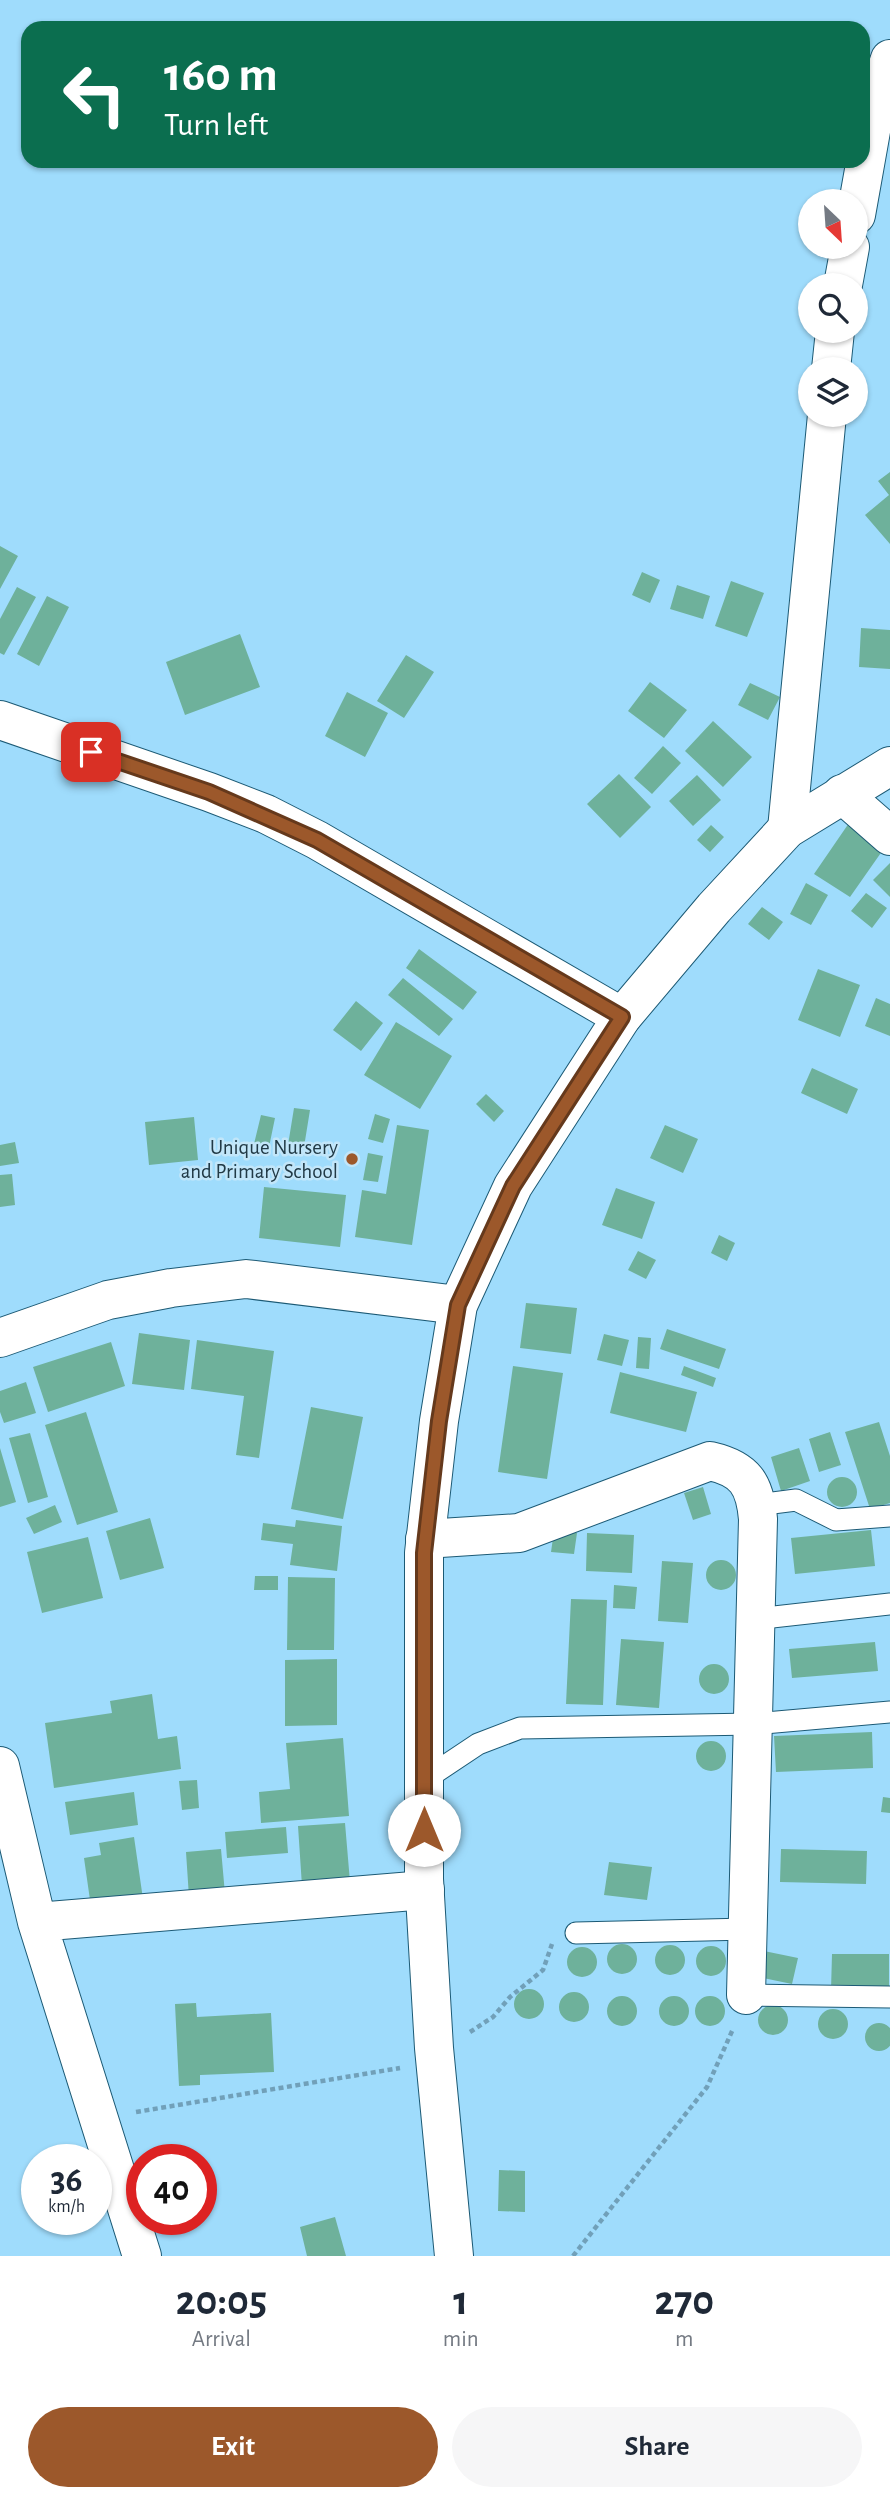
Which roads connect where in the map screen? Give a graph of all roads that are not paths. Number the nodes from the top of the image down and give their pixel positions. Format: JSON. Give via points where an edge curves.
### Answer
{"nodes":[{"id":1,"x":890,"y":59,"type":"edge"},
{"id":2,"x":870,"y":136,"type":"edge"},
{"id":3,"x":864,"y":168,"type":"edge"},
{"id":4,"x":861,"y":189,"type":"edge"},
{"id":5,"x":826,"y":427,"type":"edge"},
{"id":6,"x":0,"y":719,"type":"edge"},
{"id":7,"x":890,"y":766,"type":"edge"},
{"id":8,"x":842,"y":794,"type":"junction"},
{"id":9,"x":787,"y":829,"type":"junction"},
{"id":10,"x":890,"y":836,"type":"edge"},
{"id":11,"x":622,"y":1017,"type":"junction"},
{"id":12,"x":458,"y":1305,"type":"junction"},
{"id":13,"x":0,"y":1338,"type":"edge"},
{"id":14,"x":757,"y":1505,"type":"junction"},
{"id":15,"x":890,"y":1516,"type":"edge"},
{"id":16,"x":425,"y":1539,"type":"junction"},
{"id":17,"x":890,"y":1604,"type":"edge"},
{"id":18,"x":755,"y":1619,"type":"junction"},
{"id":19,"x":890,"y":1712,"type":"edge"},
{"id":20,"x":753,"y":1724,"type":"junction"},
{"id":21,"x":0,"y":1766,"type":"edge"},
{"id":22,"x":424,"y":1780,"type":"junction"},
{"id":23,"x":425,"y":1891,"type":"junction"},
{"id":24,"x":37,"y":1922,"type":"junction"},
{"id":25,"x":748,"y":1929,"type":"junction"},
{"id":26,"x":576,"y":1933,"type":"road end"},
{"id":27,"x":746,"y":1995,"type":"joint"},
{"id":28,"x":890,"y":1997,"type":"edge"},
{"id":29,"x":142,"y":2256,"type":"edge"},
{"id":30,"x":454,"y":2256,"type":"edge"}],
"edges":[{"from":1,"to":2,"type":"street"},
{"from":3,"to":4,"type":"street"},
{"from":5,"to":9,"type":"street"},
{"from":6,"to":11,"type":"street","via":[[266,814]]},
{"from":7,"to":8,"type":"street"},
{"from":8,"to":9,"type":"street"},
{"from":8,"to":10,"type":"street"},
{"from":9,"to":11,"type":"street"},
{"from":11,"to":12,"type":"street","via":[[513,1186]]},
{"from":12,"to":13,"type":"street","via":[[246,1279],[108,1300]]},
{"from":12,"to":16,"type":"street"},
{"from":14,"to":15,"type":"lane","via":[[796,1500],[836,1520]]},
{"from":14,"to":16,"type":"street","via":[[746,1480],[729,1465],[710,1461],[519,1532]]},
{"from":14,"to":18,"type":"street"},
{"from":16,"to":22,"type":"street"},
{"from":17,"to":18,"type":"lane"},
{"from":18,"to":20,"type":"street"},
{"from":19,"to":20,"type":"lane"},
{"from":20,"to":22,"type":"lane","via":[[520,1728],[478,1744]]},
{"from":20,"to":25,"type":"street"},
{"from":21,"to":24,"type":"street"},
{"from":22,"to":23,"type":"street"},
{"from":23,"to":24,"type":"street"},
{"from":23,"to":30,"type":"street"},
{"from":24,"to":29,"type":"street"},
{"from":25,"to":26,"type":"lane"},
{"from":25,"to":27,"type":"street"},
{"from":27,"to":28,"type":"lane"}]}
